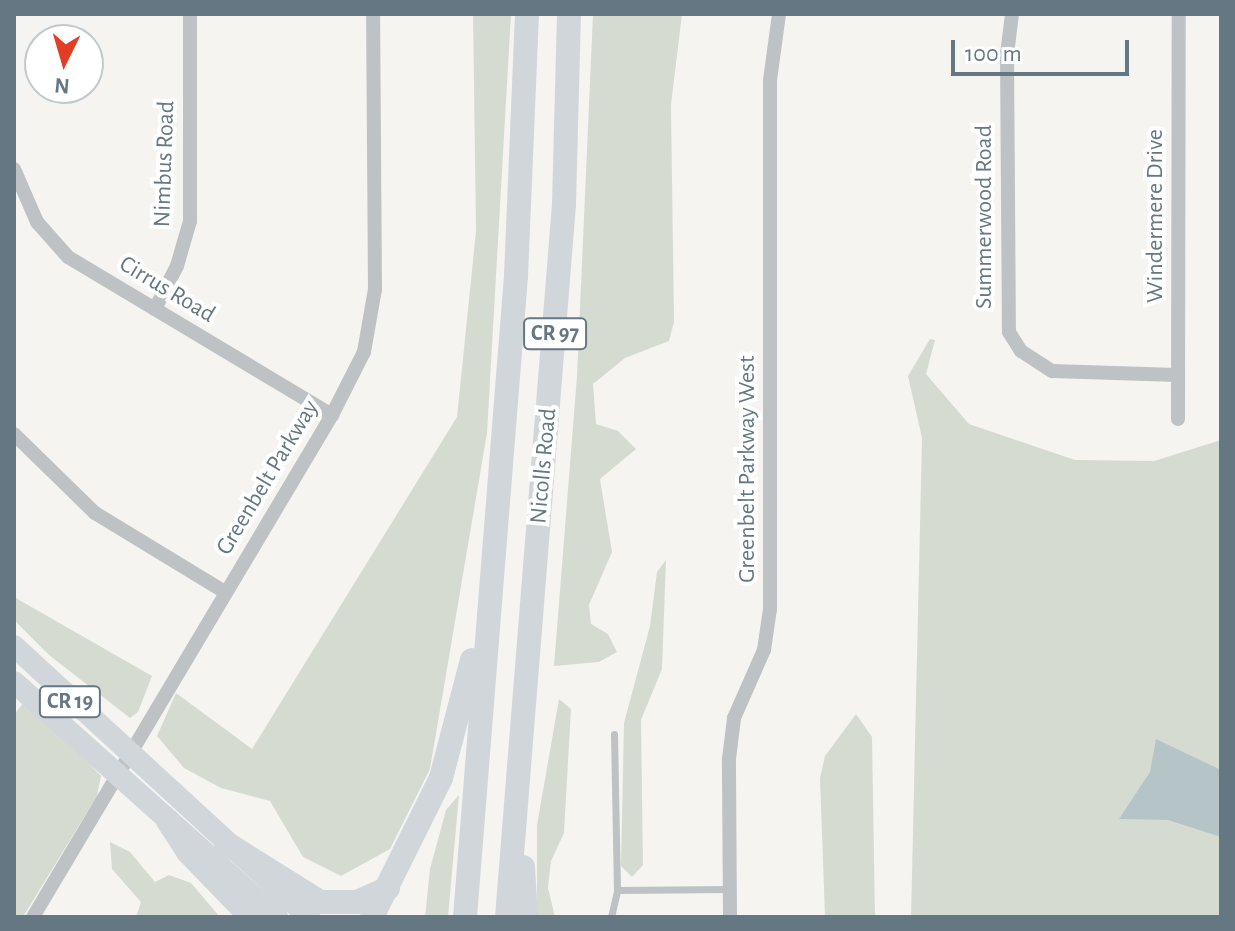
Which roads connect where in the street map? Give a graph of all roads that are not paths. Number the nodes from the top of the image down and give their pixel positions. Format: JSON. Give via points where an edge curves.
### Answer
{"nodes":[{"id":1,"x":190,"y":14,"type":"edge"},
{"id":2,"x":373,"y":14,"type":"edge"},
{"id":3,"x":527,"y":14,"type":"edge"},
{"id":4,"x":569,"y":14,"type":"edge"},
{"id":5,"x":779,"y":14,"type":"edge"},
{"id":6,"x":1012,"y":14,"type":"edge"},
{"id":7,"x":1179,"y":14,"type":"edge"},
{"id":8,"x":14,"y":169,"type":"edge"},
{"id":9,"x":155,"y":309,"type":"junction"},
{"id":10,"x":1177,"y":375,"type":"junction"},
{"id":11,"x":332,"y":415,"type":"junction"},
{"id":12,"x":1178,"y":419,"type":"dead end"},
{"id":13,"x":14,"y":434,"type":"edge"},
{"id":14,"x":501,"y":464,"type":"junction"},
{"id":15,"x":225,"y":592,"type":"junction"},
{"id":16,"x":14,"y":646,"type":"edge"},
{"id":17,"x":18,"y":693,"type":"edge"},
{"id":18,"x":614,"y":734,"type":"dead end"},
{"id":19,"x":521,"y":744,"type":"junction"},
{"id":20,"x":129,"y":755,"type":"junction"},
{"id":21,"x":117,"y":775,"type":"junction"},
{"id":22,"x":168,"y":821,"type":"junction"},
{"id":23,"x":226,"y":843,"type":"junction"},
{"id":24,"x":388,"y":888,"type":"junction"},
{"id":25,"x":730,"y":889,"type":"junction"},
{"id":26,"x":617,"y":890,"type":"junction"},
{"id":27,"x":33,"y":917,"type":"edge"},
{"id":28,"x":251,"y":917,"type":"edge"},
{"id":29,"x":277,"y":917,"type":"edge"},
{"id":30,"x":309,"y":917,"type":"edge"},
{"id":31,"x":372,"y":917,"type":"edge"},
{"id":32,"x":465,"y":917,"type":"edge"},
{"id":33,"x":507,"y":917,"type":"edge"},
{"id":34,"x":526,"y":917,"type":"edge"},
{"id":35,"x":611,"y":917,"type":"edge"},
{"id":36,"x":730,"y":917,"type":"edge"}],
"edges":[{"from":1,"to":9,"type":"street","name":"Nimbus Road","via":[[190,221],[177,266]]},
{"from":2,"to":11,"type":"street","name":"Greenbelt Parkway","via":[[375,289],[364,352]]},
{"from":3,"to":14,"type":"highway","name":"Nicolls Road","number":"CR 97","via":[[522,192]]},
{"from":4,"to":19,"type":"highway","name":"Nicolls Road","number":"CR 97","via":[[564,204]]},
{"from":5,"to":25,"type":"street","name":"Greenbelt Parkway West","via":[[770,80],[770,609],[764,650],[734,718],[729,759]]},
{"from":6,"to":10,"type":"street","name":"Summerwood Road","via":[[1007,69],[1009,332],[1021,351],[1052,371]]},
{"from":7,"to":10,"type":"street","name":"Windermere Drive"},
{"from":8,"to":9,"type":"street","name":"Cirrus Road","via":[[37,222],[68,257]]},
{"from":9,"to":11,"type":"street","name":"Cirrus Road"},
{"from":10,"to":12,"type":"street","name":"Windermere Drive"},
{"from":11,"to":15,"type":"street","name":"Greenbelt Parkway"},
{"from":13,"to":15,"type":"street","via":[[95,513]]},
{"from":14,"to":24,"type":"highway","via":[[486,531],[473,652],[452,746],[428,812]]},
{"from":14,"to":32,"type":"highway","name":"Nicolls Road","number":"CR 97"},
{"from":15,"to":20,"type":"street","name":"Greenbelt Parkway"},
{"from":16,"to":20,"type":"main road","number":"CR 19"},
{"from":17,"to":21,"type":"main road","number":"CR 19"},
{"from":18,"to":26,"type":"lane"},
{"from":19,"to":33,"type":"highway","name":"Nicolls Road","number":"CR 97"},
{"from":19,"to":34,"type":"highway"},
{"from":20,"to":21,"type":"street","name":"Greenbelt Parkway"},
{"from":20,"to":23,"type":"main road","number":"CR 19"},
{"from":21,"to":22,"type":"main road","number":"CR 19"},
{"from":21,"to":27,"type":"street","name":"Greenbelt Parkway"},
{"from":22,"to":28,"type":"highway","via":[[188,852]]},
{"from":22,"to":29,"type":"main road","number":"CR 19"},
{"from":23,"to":24,"type":"highway","via":[[320,902],[357,902]]},
{"from":23,"to":30,"type":"main road","number":"CR 19"},
{"from":24,"to":31,"type":"highway"},
{"from":25,"to":26,"type":"lane"},
{"from":25,"to":36,"type":"street","name":"Greenbelt Parkway West"},
{"from":26,"to":35,"type":"lane"}]}
